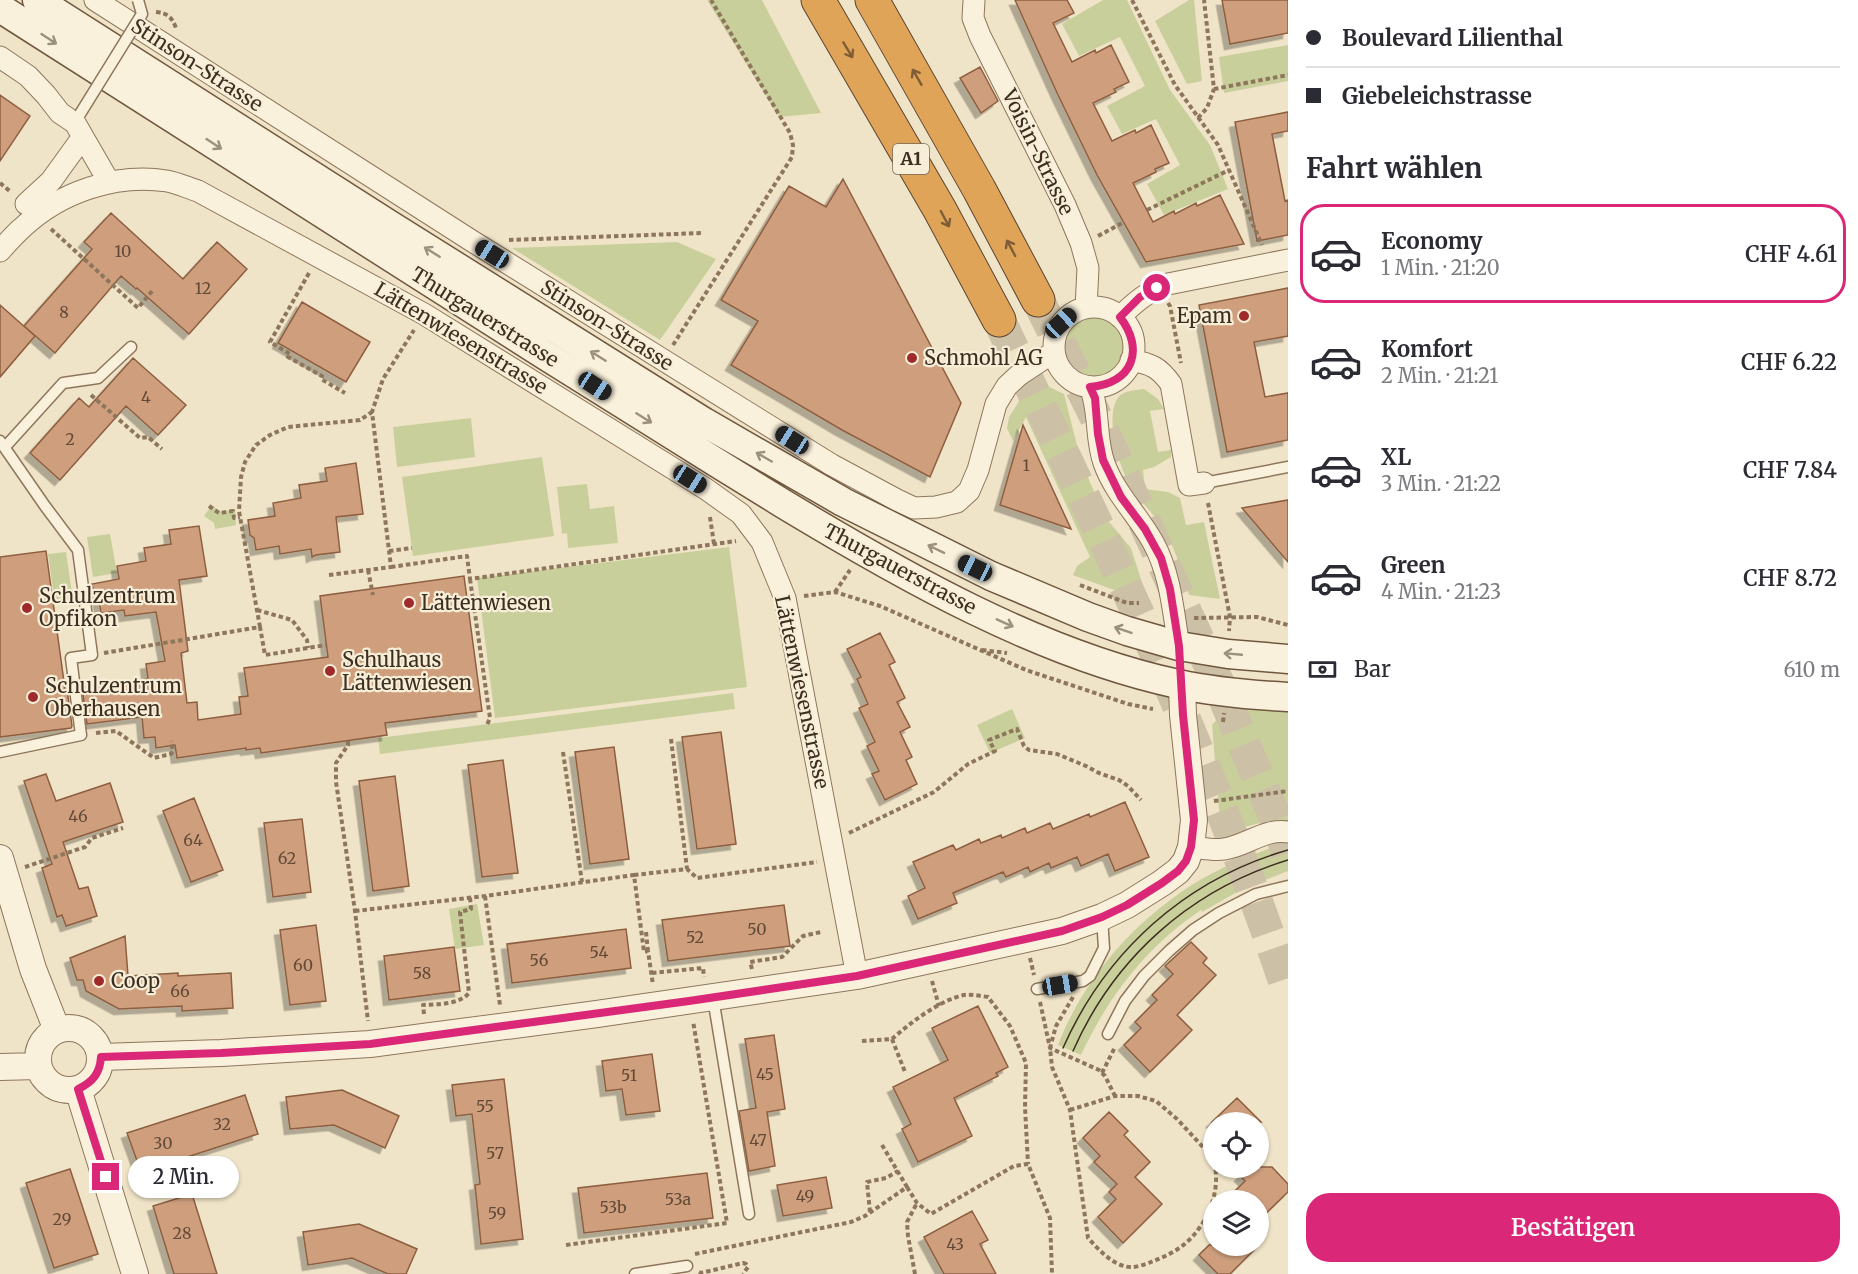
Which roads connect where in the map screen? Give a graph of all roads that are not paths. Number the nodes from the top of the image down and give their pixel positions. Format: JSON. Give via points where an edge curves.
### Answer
{"nodes":[{"id":1,"x":37,"y":0,"type":"edge"},
{"id":2,"x":138,"y":0,"type":"edge"},
{"id":3,"x":818,"y":0,"type":"edge"},
{"id":4,"x":872,"y":0,"type":"edge"},
{"id":5,"x":974,"y":0,"type":"edge"},
{"id":6,"x":103,"y":5,"type":"edge"},
{"id":7,"x":0,"y":8,"type":"edge"},
{"id":8,"x":0,"y":57,"type":"edge"},
{"id":9,"x":79,"y":125,"type":"junction"},
{"id":10,"x":109,"y":182,"type":"junction"},
{"id":11,"x":26,"y":204,"type":"dead end"},
{"id":12,"x":0,"y":251,"type":"edge"},
{"id":13,"x":1288,"y":260,"type":"edge"},
{"id":14,"x":1038,"y":300,"type":"tunnel mouth"},
{"id":15,"x":1086,"y":308,"type":"junction"},
{"id":16,"x":1120,"y":317,"type":"junction"},
{"id":17,"x":999,"y":320,"type":"tunnel mouth"},
{"id":18,"x":130,"y":347,"type":"dead end"},
{"id":19,"x":1054,"y":352,"type":"junction"},
{"id":20,"x":1131,"y":360,"type":"junction"},
{"id":21,"x":1090,"y":387,"type":"junction"},
{"id":22,"x":3,"y":444,"type":"edge"},
{"id":23,"x":1288,"y":467,"type":"edge"},
{"id":24,"x":1204,"y":483,"type":"joint"},
{"id":25,"x":1179,"y":646,"type":"junction"},
{"id":26,"x":1288,"y":660,"type":"edge"},
{"id":27,"x":1182,"y":685,"type":"junction"},
{"id":28,"x":1288,"y":697,"type":"edge"},
{"id":29,"x":0,"y":752,"type":"edge"},
{"id":30,"x":1288,"y":832,"type":"edge"},
{"id":31,"x":1191,"y":847,"type":"junction"},
{"id":32,"x":10,"y":863,"type":"edge"},
{"id":33,"x":1288,"y":886,"type":"edge"},
{"id":34,"x":1102,"y":917,"type":"junction"},
{"id":35,"x":857,"y":976,"type":"junction"},
{"id":36,"x":1037,"y":989,"type":"dead end"},
{"id":37,"x":703,"y":994,"type":"junction"},
{"id":38,"x":57,"y":1030,"type":"junction"},
{"id":39,"x":1108,"y":1034,"type":"dead end"},
{"id":40,"x":101,"y":1057,"type":"junction"},
{"id":41,"x":38,"y":1066,"type":"junction"},
{"id":42,"x":0,"y":1067,"type":"edge"},
{"id":43,"x":78,"y":1089,"type":"junction"},
{"id":44,"x":749,"y":1214,"type":"dead end"},
{"id":45,"x":687,"y":1266,"type":"road end"},
{"id":46,"x":135,"y":1274,"type":"edge"},
{"id":47,"x":635,"y":1274,"type":"edge"}],
"edges":[{"from":25,"to":1,"type":"main road","name":"Thurgauerstrasse","one_way":true,"via":[[1088,617],[999,579],[795,475],[410,238]]},
{"from":2,"to":9,"type":"lane","bridge":true,"via":[[142,14]]},
{"from":3,"to":17,"type":"highway","number":"A1","one_way":true},
{"from":14,"to":4,"type":"highway","number":"A1","one_way":true},
{"from":5,"to":15,"type":"street","name":"Voisin-Strasse","via":[[973,18],[980,36],[1065,205],[1083,250],[1088,268]]},
{"from":6,"to":19,"type":"street","name":"Stinson-Strasse","via":[[832,465],[914,508],[957,502],[969,490],[996,404],[1007,386]]},
{"from":7,"to":27,"type":"main road","name":"Thurgauerstrasse","one_way":true,"via":[[695,450],[860,549],[1032,635],[1107,664]]},
{"from":8,"to":9,"type":"street","via":[[28,76],[60,113]]},
{"from":9,"to":10,"type":"street"},
{"from":9,"to":11,"type":"street","via":[[51,181]]},
{"from":10,"to":12,"type":"street","name":"Lättenwiesenstrasse","via":[[75,193],[48,209]]},
{"from":10,"to":35,"type":"street","name":"Lättenwiesenstrasse","via":[[169,181],[198,191],[424,314],[741,514],[762,542],[785,598]]},
{"from":13,"to":16,"type":"street","via":[[1168,284],[1140,297]]},
{"from":15,"to":16,"type":"street","via":[[1110,310]]},
{"from":15,"to":19,"type":"street","via":[[1061,323]]},
{"from":16,"to":20,"type":"street","via":[[1129,329]]},
{"from":18,"to":22,"type":"lane","via":[[98,378],[63,383]]},
{"from":19,"to":21,"type":"street","via":[[1066,376]]},
{"from":20,"to":21,"type":"street","via":[[1115,380]]},
{"from":20,"to":24,"type":"street","via":[[1151,364],[1171,384],[1189,485]]},
{"from":21,"to":25,"type":"street","via":[[1103,460],[1121,497],[1161,558]]},
{"from":22,"to":29,"type":"lane","via":[[78,550],[92,655],[70,658],[81,735]]},
{"from":23,"to":24,"type":"lane"},
{"from":26,"to":25,"type":"main road","name":"Thurgauerstrasse","one_way":true},
{"from":25,"to":27,"type":"main road"},
{"from":27,"to":28,"type":"main road","name":"Thurgauerstrasse"},
{"from":27,"to":31,"type":"street","via":[[1194,820]]},
{"from":30,"to":31,"type":"street","via":[[1266,834],[1226,849]]},
{"from":31,"to":34,"type":"street","via":[[1178,871]]},
{"from":32,"to":38,"type":"street","via":[[33,969]]},
{"from":33,"to":39,"type":"lane","via":[[1256,894],[1193,930],[1144,976]]},
{"from":34,"to":35,"type":"street","via":[[1062,931]]},
{"from":34,"to":36,"type":"lane","via":[[1104,948],[1090,976],[1083,981]]},
{"from":35,"to":37,"type":"street"},
{"from":37,"to":40,"type":"street","via":[[370,1044]]},
{"from":37,"to":44,"type":"lane"},
{"from":38,"to":40,"type":"street","via":[[76,1028],[86,1032]]},
{"from":38,"to":41,"type":"street","via":[[41,1044]]},
{"from":40,"to":43,"type":"street","via":[[92,1080]]},
{"from":41,"to":42,"type":"street"},
{"from":41,"to":43,"type":"street","via":[[49,1083],[58,1088]]},
{"from":43,"to":46,"type":"street"},
{"from":45,"to":47,"type":"lane"}]}
